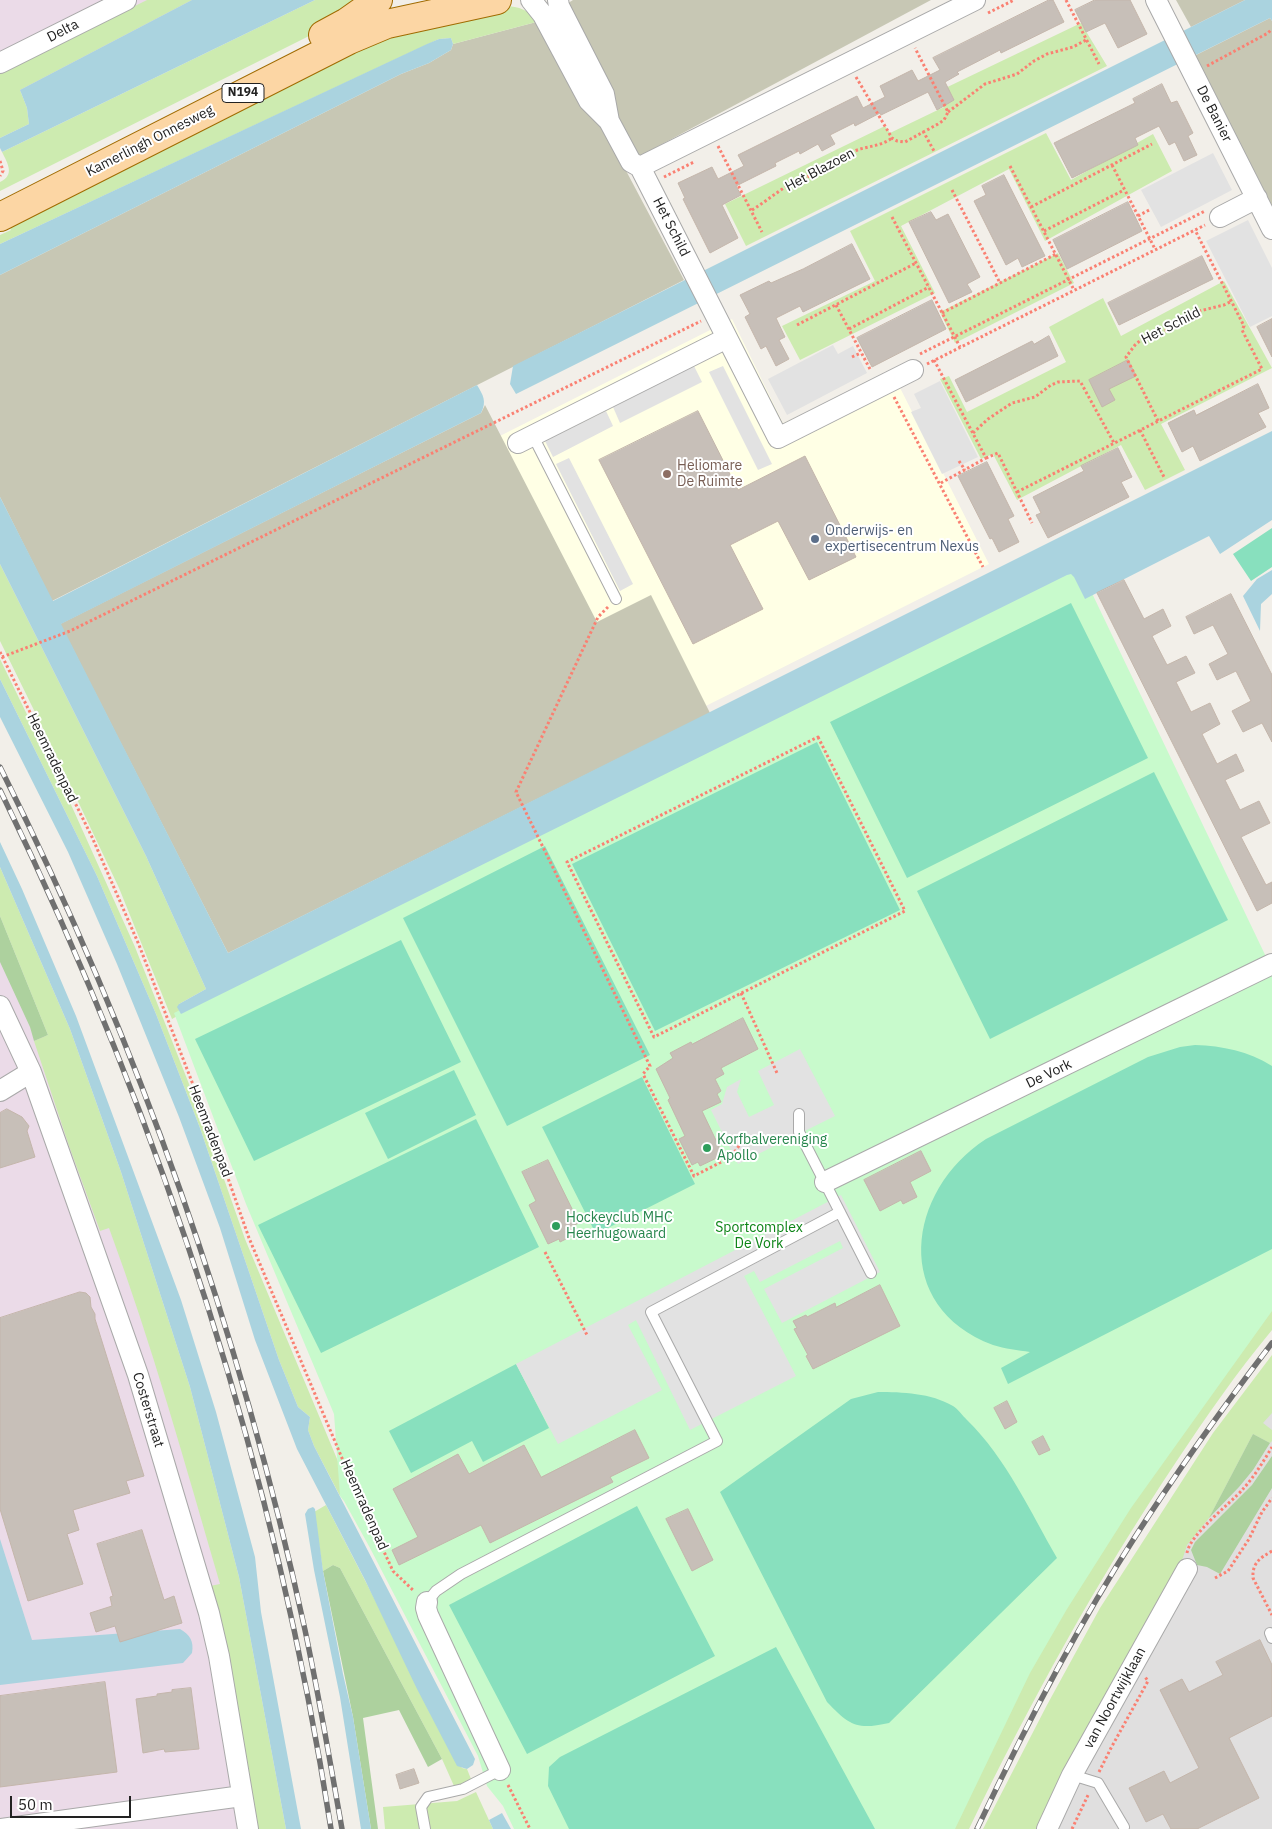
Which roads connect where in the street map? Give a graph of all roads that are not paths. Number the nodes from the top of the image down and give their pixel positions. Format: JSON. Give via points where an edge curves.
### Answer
{"nodes":[{"id":1,"x":126,"y":0,"type":"edge"},
{"id":2,"x":378,"y":0,"type":"edge"},
{"id":3,"x":497,"y":0,"type":"edge"},
{"id":4,"x":531,"y":0,"type":"edge"},
{"id":5,"x":558,"y":0,"type":"edge"},
{"id":6,"x":1156,"y":0,"type":"edge"},
{"id":7,"x":978,"y":8,"type":"edge"},
{"id":8,"x":0,"y":63,"type":"edge"},
{"id":9,"x":609,"y":121,"type":"junction"},
{"id":10,"x":640,"y":167,"type":"junction"},
{"id":11,"x":1257,"y":198,"type":"junction"},
{"id":12,"x":0,"y":199,"type":"edge"},
{"id":13,"x":1214,"y":213,"type":"road end"},
{"id":14,"x":0,"y":217,"type":"edge"},
{"id":15,"x":1272,"y":229,"type":"edge"},
{"id":16,"x":727,"y":338,"type":"junction"},
{"id":17,"x":914,"y":364,"type":"road end"},
{"id":18,"x":525,"y":440,"type":"joint"},
{"id":19,"x":616,"y":598,"type":"road end"},
{"id":20,"x":1272,"y":964,"type":"edge"},
{"id":21,"x":0,"y":1006,"type":"edge"},
{"id":22,"x":31,"y":1072,"type":"junction"},
{"id":23,"x":0,"y":1091,"type":"edge"},
{"id":24,"x":799,"y":1114,"type":"dead end"},
{"id":25,"x":825,"y":1182,"type":"junction"},
{"id":26,"x":840,"y":1212,"type":"junction"},
{"id":27,"x":871,"y":1273,"type":"dead end"},
{"id":28,"x":1187,"y":1569,"type":"road end"},
{"id":29,"x":427,"y":1602,"type":"joint"},
{"id":30,"x":500,"y":1770,"type":"joint"},
{"id":31,"x":1072,"y":1775,"type":"junction"},
{"id":32,"x":242,"y":1796,"type":"junction"},
{"id":33,"x":1124,"y":1828,"type":"dead end"},
{"id":34,"x":0,"y":1829,"type":"edge"},
{"id":35,"x":248,"y":1829,"type":"edge"},
{"id":36,"x":425,"y":1829,"type":"edge"},
{"id":37,"x":1047,"y":1829,"type":"edge"}],
"edges":[{"from":1,"to":8,"type":"street","name":"Delta"},
{"from":2,"to":12,"type":"main road","name":"Kamerlingh Onnesweg","number":"N194","via":[[347,22]]},
{"from":3,"to":14,"type":"main road","name":"Kamerlingh Onnesweg","number":"N194","via":[[387,24],[349,40]]},
{"from":4,"to":9,"type":"street","name":"Het Schild","via":[[548,22],[589,101]]},
{"from":5,"to":9,"type":"street","name":"Het Schild","via":[[604,94]]},
{"from":6,"to":11,"type":"street","name":"De Banier"},
{"from":7,"to":10,"type":"street","via":[[716,140]]},
{"from":9,"to":10,"type":"street","name":"Het Schild","via":[[631,162]]},
{"from":10,"to":16,"type":"street","name":"Het Schild"},
{"from":11,"to":13,"type":"street"},
{"from":11,"to":15,"type":"street","name":"De Banier"},
{"from":16,"to":17,"type":"street","name":"Het Schild","via":[[778,438],[883,386]]},
{"from":16,"to":18,"type":"street"},
{"from":18,"to":19,"type":"lane"},
{"from":20,"to":25,"type":"street","name":"De Vork"},
{"from":21,"to":22,"type":"street","name":"Costerstraat"},
{"from":22,"to":23,"type":"street"},
{"from":22,"to":32,"type":"street","name":"Costerstraat","via":[[138,1375],[210,1613]]},
{"from":24,"to":25,"type":"lane","via":[[799,1132]]},
{"from":25,"to":26,"type":"lane"},
{"from":26,"to":27,"type":"lane"},
{"from":26,"to":29,"type":"lane","via":[[651,1312],[717,1441],[461,1574],[436,1591]]},
{"from":28,"to":31,"type":"street","name":"van Noortwijklaan"},
{"from":29,"to":30,"type":"street","via":[[428,1615]]},
{"from":30,"to":36,"type":"lane","via":[[463,1789],[428,1797],[420,1812]]},
{"from":31,"to":33,"type":"lane","via":[[1098,1784]]},
{"from":31,"to":37,"type":"street","name":"van Noortwijklaan"},
{"from":32,"to":34,"type":"street"},
{"from":32,"to":35,"type":"street","name":"Costerstraat"}]}
